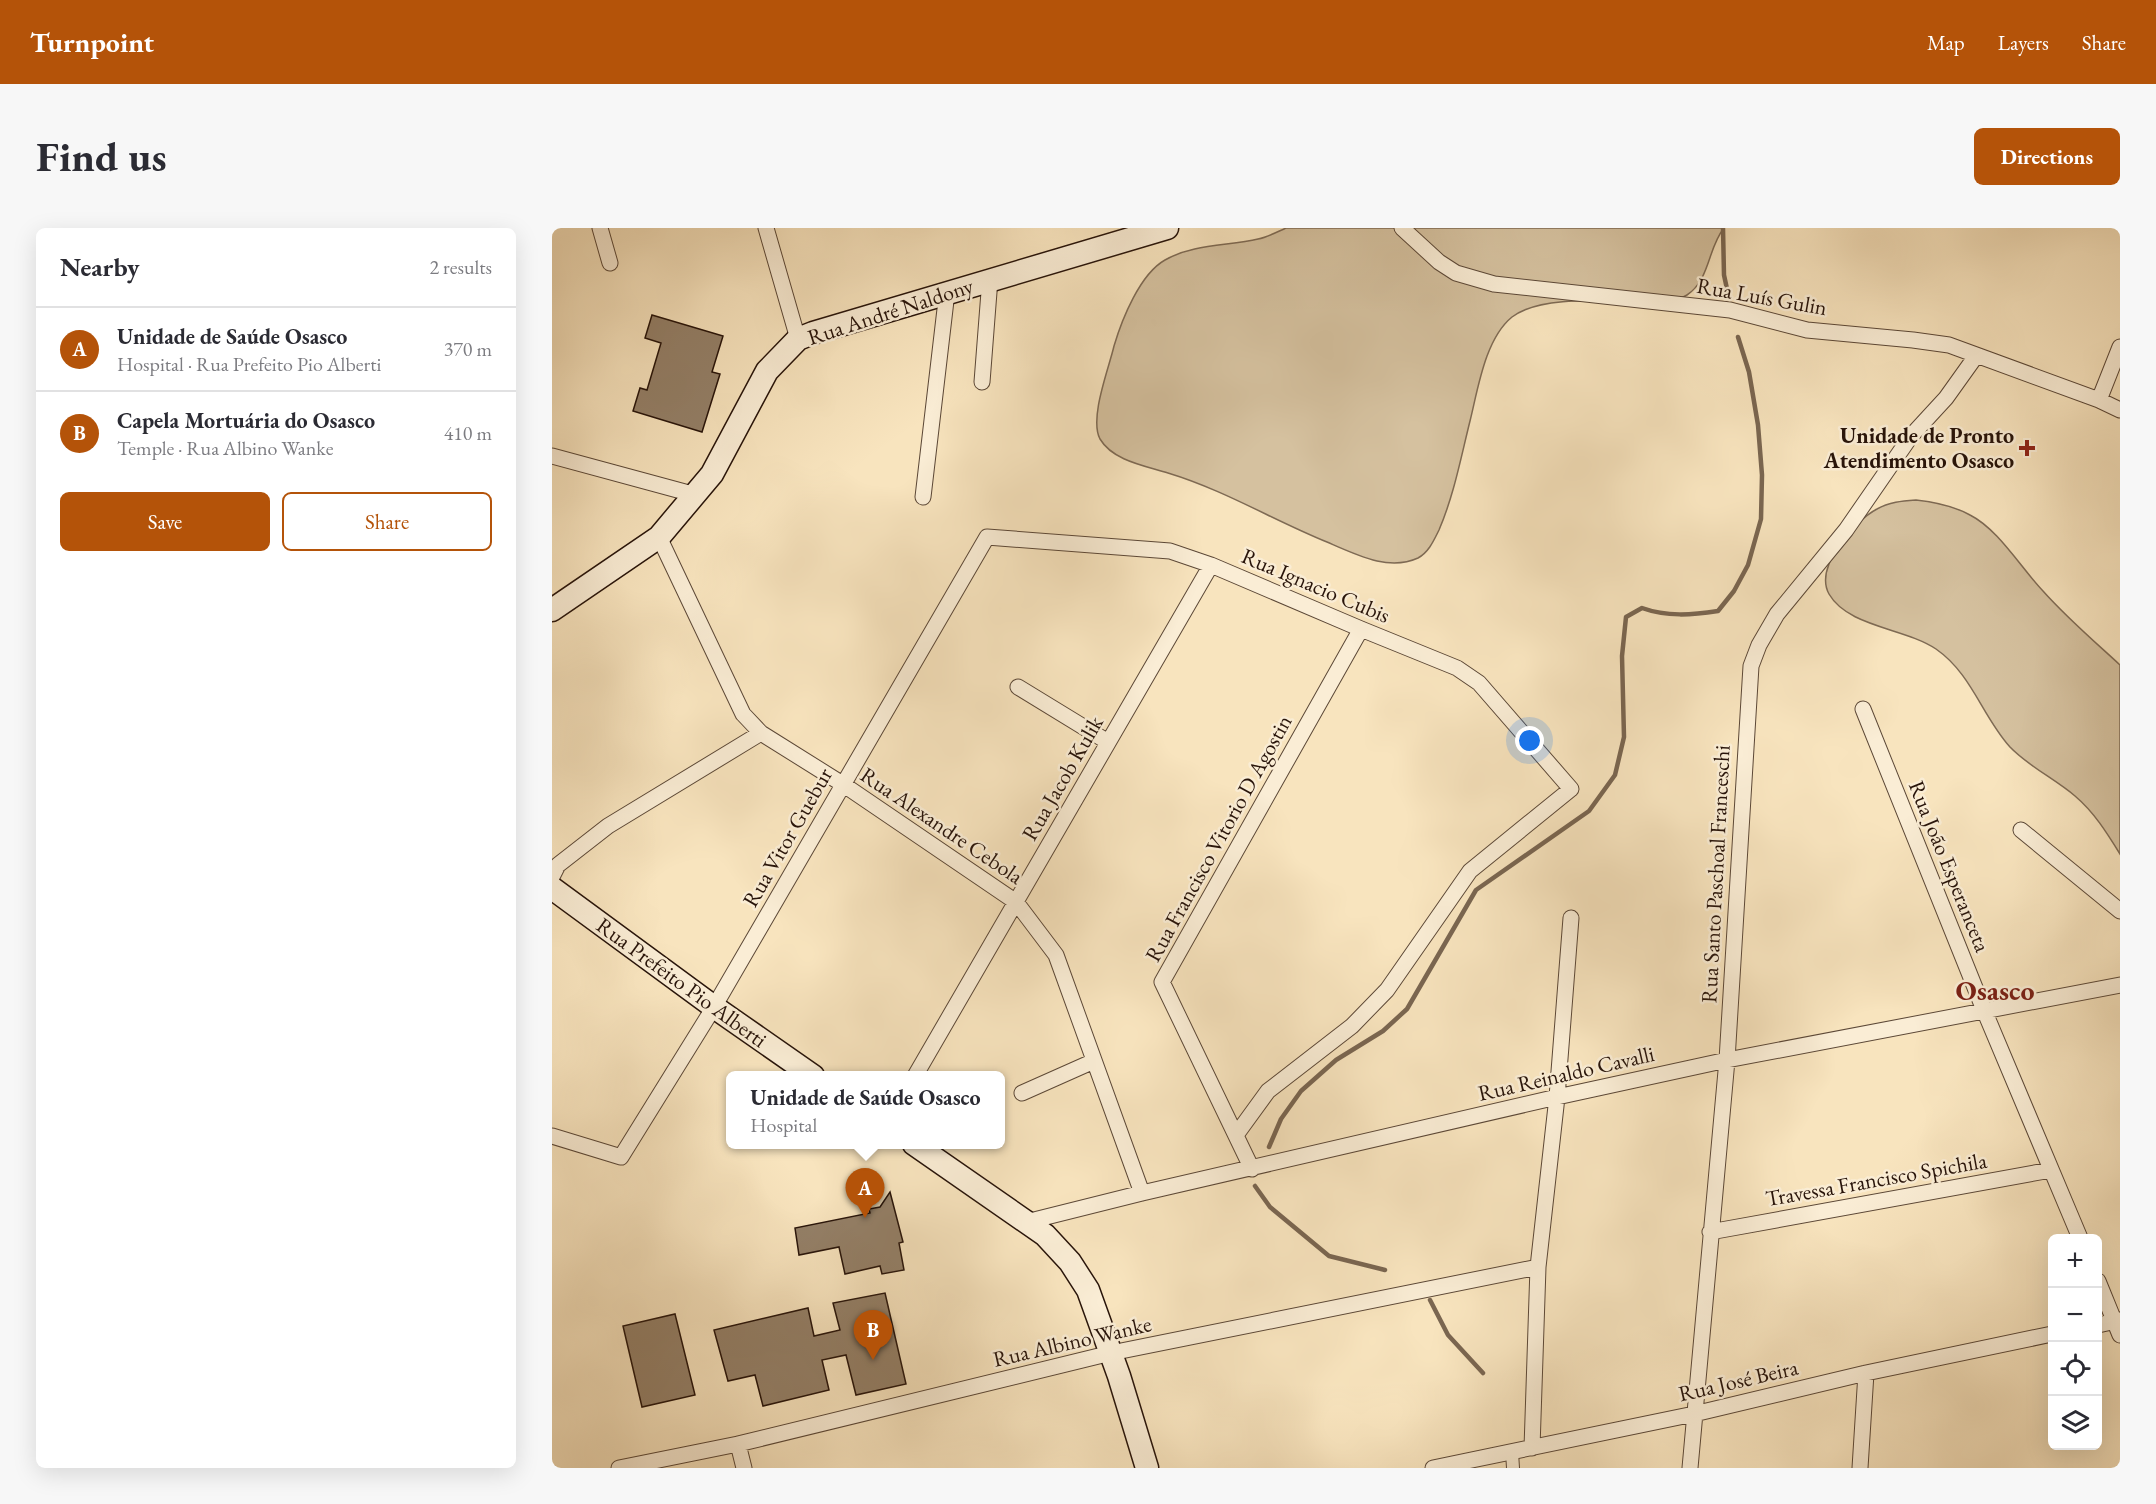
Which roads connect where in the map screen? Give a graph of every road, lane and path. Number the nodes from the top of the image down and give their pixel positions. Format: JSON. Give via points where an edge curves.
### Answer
{"nodes":[{"id":1,"x":600,"y":228,"type":"edge"},
{"id":2,"x":766,"y":228,"type":"edge"},
{"id":3,"x":1167,"y":228,"type":"edge"},
{"id":4,"x":1402,"y":228,"type":"edge"},
{"id":5,"x":610,"y":263,"type":"dead end"},
{"id":6,"x":990,"y":279,"type":"junction"},
{"id":7,"x":947,"y":292,"type":"junction"},
{"id":8,"x":798,"y":339,"type":"junction"},
{"id":9,"x":2120,"y":347,"type":"edge"},
{"id":10,"x":1976,"y":356,"type":"junction"},
{"id":11,"x":982,"y":382,"type":"dead end"},
{"id":12,"x":2099,"y":400,"type":"junction"},
{"id":13,"x":2120,"y":410,"type":"edge"},
{"id":14,"x":552,"y":456,"type":"edge"},
{"id":15,"x":696,"y":495,"type":"junction"},
{"id":16,"x":923,"y":497,"type":"dead end"},
{"id":17,"x":659,"y":537,"type":"junction"},
{"id":18,"x":987,"y":537,"type":"joint"},
{"id":19,"x":1211,"y":564,"type":"junction"},
{"id":20,"x":552,"y":610,"type":"edge"},
{"id":21,"x":1361,"y":629,"type":"junction"},
{"id":22,"x":1018,"y":687,"type":"dead end"},
{"id":23,"x":1863,"y":709,"type":"dead end"},
{"id":24,"x":761,"y":733,"type":"junction"},
{"id":25,"x":1108,"y":742,"type":"junction"},
{"id":26,"x":844,"y":784,"type":"junction"},
{"id":27,"x":2021,"y":830,"type":"dead end"},
{"id":28,"x":552,"y":878,"type":"edge"},
{"id":29,"x":552,"y":888,"type":"edge"},
{"id":30,"x":1016,"y":902,"type":"junction"},
{"id":31,"x":2120,"y":911,"type":"edge"},
{"id":32,"x":1572,"y":918,"type":"dead end"},
{"id":33,"x":2120,"y":985,"type":"edge"},
{"id":34,"x":714,"y":1007,"type":"junction"},
{"id":35,"x":1984,"y":1010,"type":"junction"},
{"id":36,"x":1094,"y":1060,"type":"junction"},
{"id":37,"x":1727,"y":1060,"type":"junction"},
{"id":38,"x":806,"y":1071,"type":"edge"},
{"id":39,"x":918,"y":1071,"type":"edge"},
{"id":40,"x":1022,"y":1092,"type":"dead end"},
{"id":41,"x":1557,"y":1097,"type":"junction"},
{"id":42,"x":1236,"y":1135,"type":"junction"},
{"id":43,"x":552,"y":1136,"type":"edge"},
{"id":44,"x":921,"y":1149,"type":"edge"},
{"id":45,"x":1252,"y":1169,"type":"junction"},
{"id":46,"x":2051,"y":1170,"type":"junction"},
{"id":47,"x":1142,"y":1193,"type":"junction"},
{"id":48,"x":1026,"y":1222,"type":"junction"},
{"id":49,"x":1710,"y":1232,"type":"junction"},
{"id":50,"x":2078,"y":1234,"type":"edge"},
{"id":51,"x":1538,"y":1268,"type":"junction"},
{"id":52,"x":2100,"y":1288,"type":"edge"},
{"id":53,"x":2102,"y":1325,"type":"edge"},
{"id":54,"x":2118,"y":1325,"type":"edge"},
{"id":55,"x":2048,"y":1335,"type":"edge"},
{"id":56,"x":1111,"y":1353,"type":"junction"},
{"id":57,"x":1866,"y":1373,"type":"junction"},
{"id":58,"x":1694,"y":1414,"type":"junction"},
{"id":59,"x":738,"y":1444,"type":"junction"},
{"id":60,"x":1532,"y":1448,"type":"junction"},
{"id":61,"x":1512,"y":1452,"type":"junction"},
{"id":62,"x":619,"y":1468,"type":"edge"},
{"id":63,"x":744,"y":1468,"type":"edge"},
{"id":64,"x":1147,"y":1468,"type":"edge"},
{"id":65,"x":1433,"y":1468,"type":"edge"},
{"id":66,"x":1513,"y":1468,"type":"edge"},
{"id":67,"x":1690,"y":1468,"type":"edge"},
{"id":68,"x":1860,"y":1468,"type":"edge"}],
"edges":[{"from":1,"to":5,"type":"street"},
{"from":2,"to":8,"type":"street"},
{"from":3,"to":6,"type":"main road","name":"Rua André Naldony"},
{"from":4,"to":10,"type":"street","name":"Rua Luís Gulin","via":[[1456,273],[1494,284],[1730,310],[1807,330],[1949,345]]},
{"from":6,"to":7,"type":"main road","name":"Rua André Naldony"},
{"from":6,"to":11,"type":"street"},
{"from":7,"to":8,"type":"main road","name":"Rua André Naldony"},
{"from":7,"to":16,"type":"street"},
{"from":8,"to":15,"type":"main road","name":"Rua André Naldony","via":[[767,371],[712,474]]},
{"from":9,"to":12,"type":"street"},
{"from":10,"to":12,"type":"street","name":"Rua Luís Gulin"},
{"from":10,"to":37,"type":"street","name":"Rua Santo Paschoal Franceschi","via":[[1946,398],[1911,436],[1846,530],[1777,614],[1751,666]]},
{"from":12,"to":13,"type":"street","name":"Rua Luís Gulin"},
{"from":14,"to":15,"type":"street"},
{"from":15,"to":17,"type":"main road","name":"Rua André Naldony"},
{"from":17,"to":20,"type":"main road","name":"Rua André Naldony"},
{"from":17,"to":24,"type":"street","name":"Rua Alexandre Cebola","via":[[743,714]]},
{"from":18,"to":19,"type":"street","name":"Rua Ignacio Cubis","via":[[1170,551]]},
{"from":18,"to":26,"type":"street","name":"Rua Vitor Guebur"},
{"from":19,"to":21,"type":"street","name":"Rua Ignacio Cubis"},
{"from":19,"to":25,"type":"street","name":"Rua Jacob Kulik"},
{"from":21,"to":42,"type":"street","name":"Rua Francisco Vitorio D Agostin","via":[[1162,982]]},
{"from":21,"to":42,"type":"street","name":"Rua Ignacio Cubis","via":[[1458,668],[1479,683],[1571,789],[1470,872],[1387,990],[1353,1026],[1268,1090]]},
{"from":22,"to":25,"type":"street"},
{"from":23,"to":35,"type":"street","name":"Rua João Esperanceta"},
{"from":24,"to":26,"type":"street","name":"Rua Alexandre Cebola"},
{"from":24,"to":28,"type":"street","via":[[608,826],[558,865]]},
{"from":25,"to":30,"type":"street","name":"Rua Jacob Kulik"},
{"from":26,"to":30,"type":"street","name":"Rua Alexandre Cebola"},
{"from":26,"to":34,"type":"street","name":"Rua Vitor Guebur"},
{"from":27,"to":31,"type":"street"},
{"from":29,"to":34,"type":"main road","name":"Rua Prefeito Pio Alberti"},
{"from":30,"to":36,"type":"street","name":"Rua Alexandre Cebola","via":[[1056,956]]},
{"from":30,"to":39,"type":"street","name":"Rua Jacob Kulik"},
{"from":32,"to":41,"type":"street"},
{"from":33,"to":35,"type":"street","name":"Rua Reinaldo Cavalli"},
{"from":34,"to":38,"type":"main road","name":"Rua Prefeito Pio Alberti"},
{"from":34,"to":43,"type":"street","name":"Rua Vitor Guebur","via":[[621,1157]]},
{"from":35,"to":37,"type":"street","name":"Rua Reinaldo Cavalli"},
{"from":35,"to":46,"type":"street","name":"Rua João Esperanceta"},
{"from":36,"to":40,"type":"street"},
{"from":36,"to":47,"type":"street","name":"Rua Alexandre Cebola"},
{"from":37,"to":41,"type":"street","name":"Rua Reinaldo Cavalli"},
{"from":37,"to":49,"type":"street","name":"Rua Santo Paschoal Franceschi"},
{"from":41,"to":45,"type":"street","name":"Rua Reinaldo Cavalli"},
{"from":41,"to":51,"type":"street"},
{"from":42,"to":45,"type":"street","name":"Rua Francisco Vitorio D Agostin"},
{"from":44,"to":48,"type":"main road"},
{"from":45,"to":47,"type":"street","name":"Rua Reinaldo Cavalli"},
{"from":46,"to":49,"type":"street","name":"Travessa Francisco Spichila"},
{"from":46,"to":50,"type":"street","name":"Rua João Esperanceta"},
{"from":47,"to":48,"type":"street","name":"Rua Reinaldo Cavalli"},
{"from":48,"to":56,"type":"main road","via":[[1045,1235],[1070,1262],[1088,1290]]},
{"from":49,"to":58,"type":"street","name":"Rua Santo Paschoal Franceschi"},
{"from":51,"to":56,"type":"street","name":"Rua Albino Wanke"},
{"from":51,"to":60,"type":"street"},
{"from":52,"to":54,"type":"street"},
{"from":53,"to":54,"type":"street"},
{"from":55,"to":57,"type":"street","name":"Rua José Beira"},
{"from":56,"to":59,"type":"street","name":"Rua Albino Wanke"},
{"from":56,"to":64,"type":"main road"},
{"from":57,"to":58,"type":"street","name":"Rua José Beira"},
{"from":57,"to":68,"type":"street"},
{"from":58,"to":60,"type":"street","name":"Rua José Beira"},
{"from":58,"to":67,"type":"street","name":"Rua Santo Paschoal Franceschi"},
{"from":59,"to":62,"type":"street","name":"Rua Albino Wanke"},
{"from":59,"to":63,"type":"street"},
{"from":60,"to":61,"type":"street","name":"Rua José Beira"},
{"from":61,"to":65,"type":"street","name":"Rua José Beira"},
{"from":61,"to":66,"type":"street"}]}
